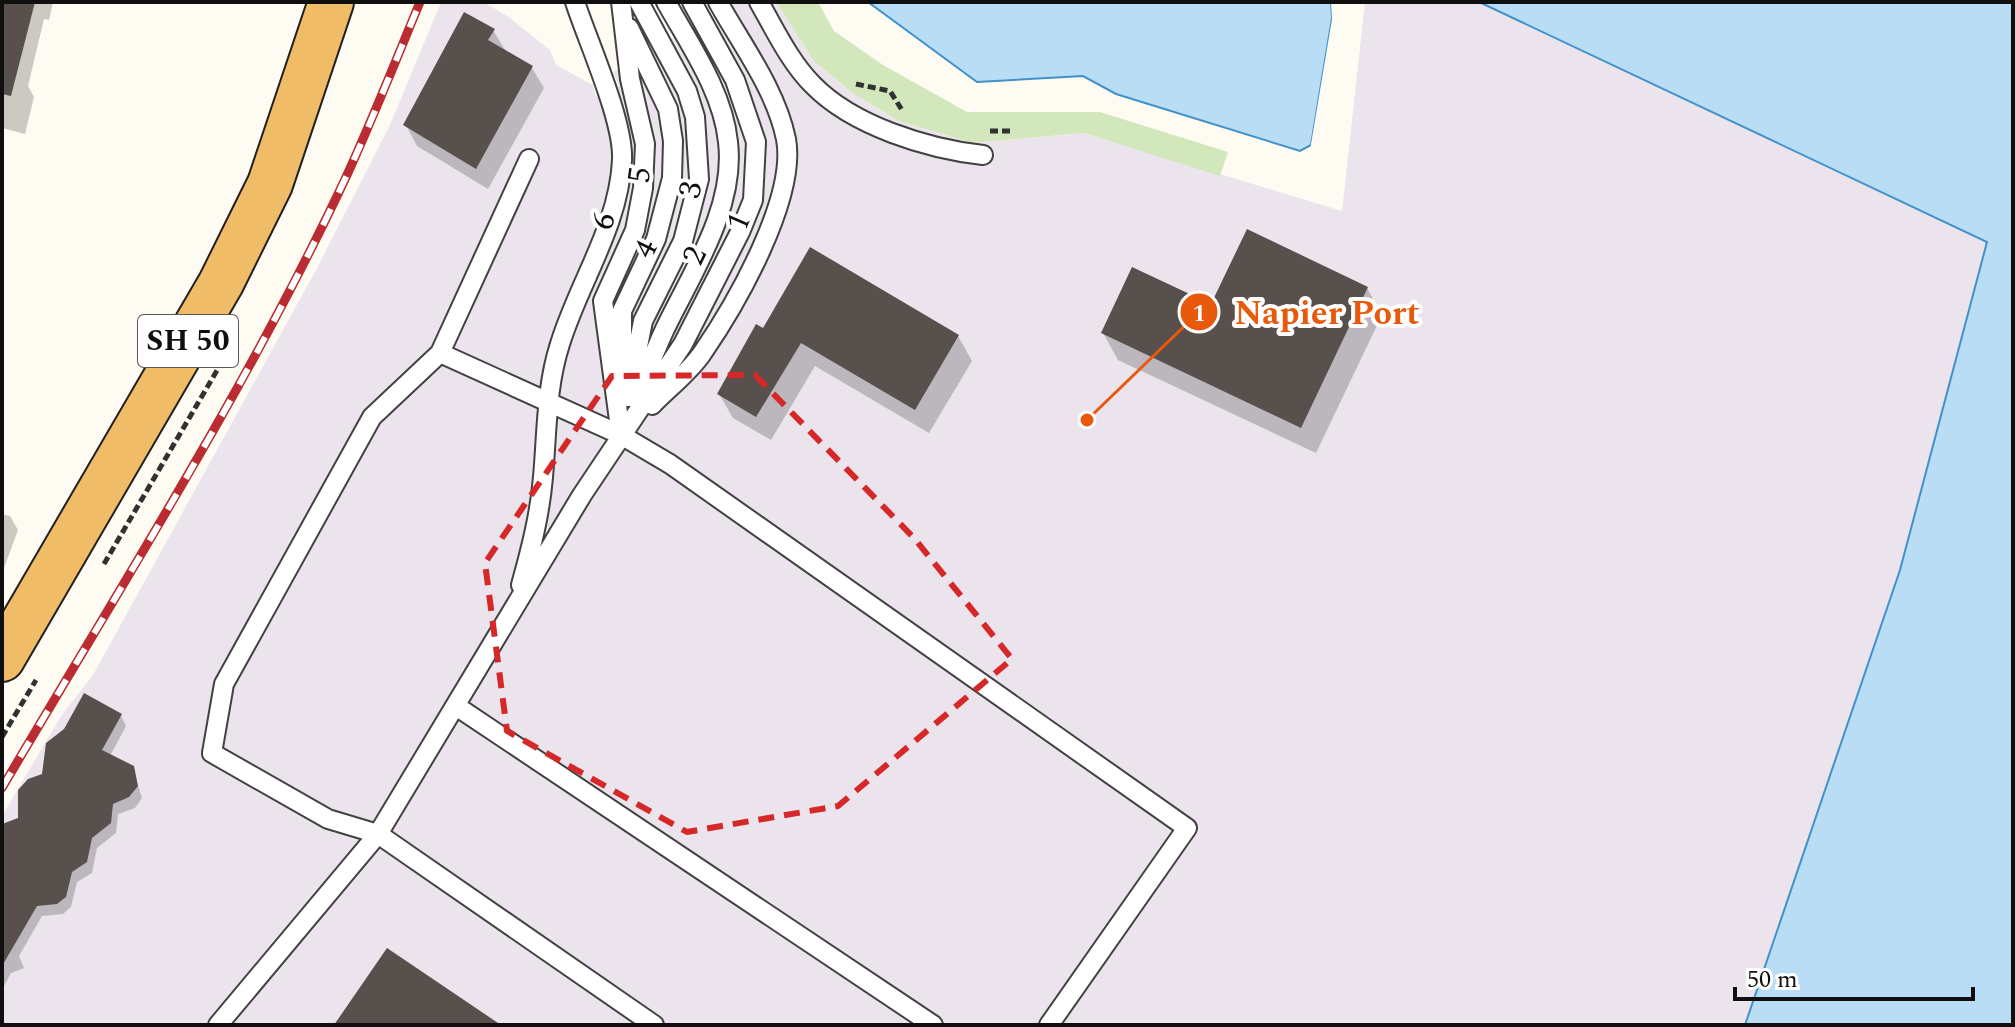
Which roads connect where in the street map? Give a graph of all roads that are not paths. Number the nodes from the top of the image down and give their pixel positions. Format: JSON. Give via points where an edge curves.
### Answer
{"nodes":[{"id":1,"x":331,"y":2,"type":"edge"},
{"id":2,"x":575,"y":2,"type":"edge"},
{"id":3,"x":639,"y":2,"type":"edge"},
{"id":4,"x":666,"y":2,"type":"edge"},
{"id":5,"x":692,"y":2,"type":"edge"},
{"id":6,"x":718,"y":2,"type":"edge"},
{"id":7,"x":759,"y":2,"type":"edge"},
{"id":8,"x":623,"y":11,"type":"edge"},
{"id":9,"x":983,"y":155,"type":"dead end"},
{"id":10,"x":529,"y":159,"type":"dead end"},
{"id":11,"x":440,"y":353,"type":"junction"},
{"id":12,"x":549,"y":402,"type":"junction"},
{"id":13,"x":621,"y":435,"type":"junction"},
{"id":14,"x":515,"y":607,"type":"junction"},
{"id":15,"x":2,"y":659,"type":"edge"},
{"id":16,"x":456,"y":706,"type":"junction"},
{"id":17,"x":378,"y":834,"type":"junction"},
{"id":18,"x":218,"y":1025,"type":"edge"},
{"id":19,"x":654,"y":1025,"type":"edge"},
{"id":20,"x":933,"y":1025,"type":"edge"},
{"id":21,"x":1049,"y":1025,"type":"edge"}],
"edges":[{"from":1,"to":15,"type":"highway","number":"SH 50","via":[[270,184],[221,283]]},
{"from":2,"to":12,"type":"lane","via":[[623,157],[604,238],[560,344]]},
{"from":3,"to":13,"type":"lane","name":"4","via":[[687,91],[695,117],[699,179],[683,241],[643,321]]},
{"from":4,"to":13,"type":"lane","name":"3","via":[[722,115],[729,143],[726,178],[704,251]]},
{"from":5,"to":13,"type":"lane","name":"2","via":[[749,113],[756,142],[753,200],[683,344]]},
{"from":6,"to":13,"type":"lane","name":"1","via":[[776,109],[786,139],[788,164],[781,197],[768,235],[702,354]]},
{"from":7,"to":9,"type":"lane","via":[[814,87],[899,135],[941,150]]},
{"from":8,"to":13,"type":"lane","name":"6","via":[[630,79],[645,144],[635,230],[603,301]]},
{"from":8,"to":13,"type":"lane","name":"5","via":[[668,109],[673,141],[672,178],[656,239],[622,311]]},
{"from":10,"to":11,"type":"lane"},
{"from":11,"to":12,"type":"lane"},
{"from":11,"to":17,"type":"lane","via":[[372,417],[224,684],[212,753],[328,819]]},
{"from":12,"to":13,"type":"lane"},
{"from":12,"to":14,"type":"lane","via":[[539,516]]},
{"from":13,"to":14,"type":"lane"},
{"from":13,"to":21,"type":"lane","via":[[683,473],[1187,828]]},
{"from":14,"to":16,"type":"lane"},
{"from":16,"to":17,"type":"lane"},
{"from":16,"to":20,"type":"lane"},
{"from":17,"to":18,"type":"lane"},
{"from":17,"to":19,"type":"lane"}]}
